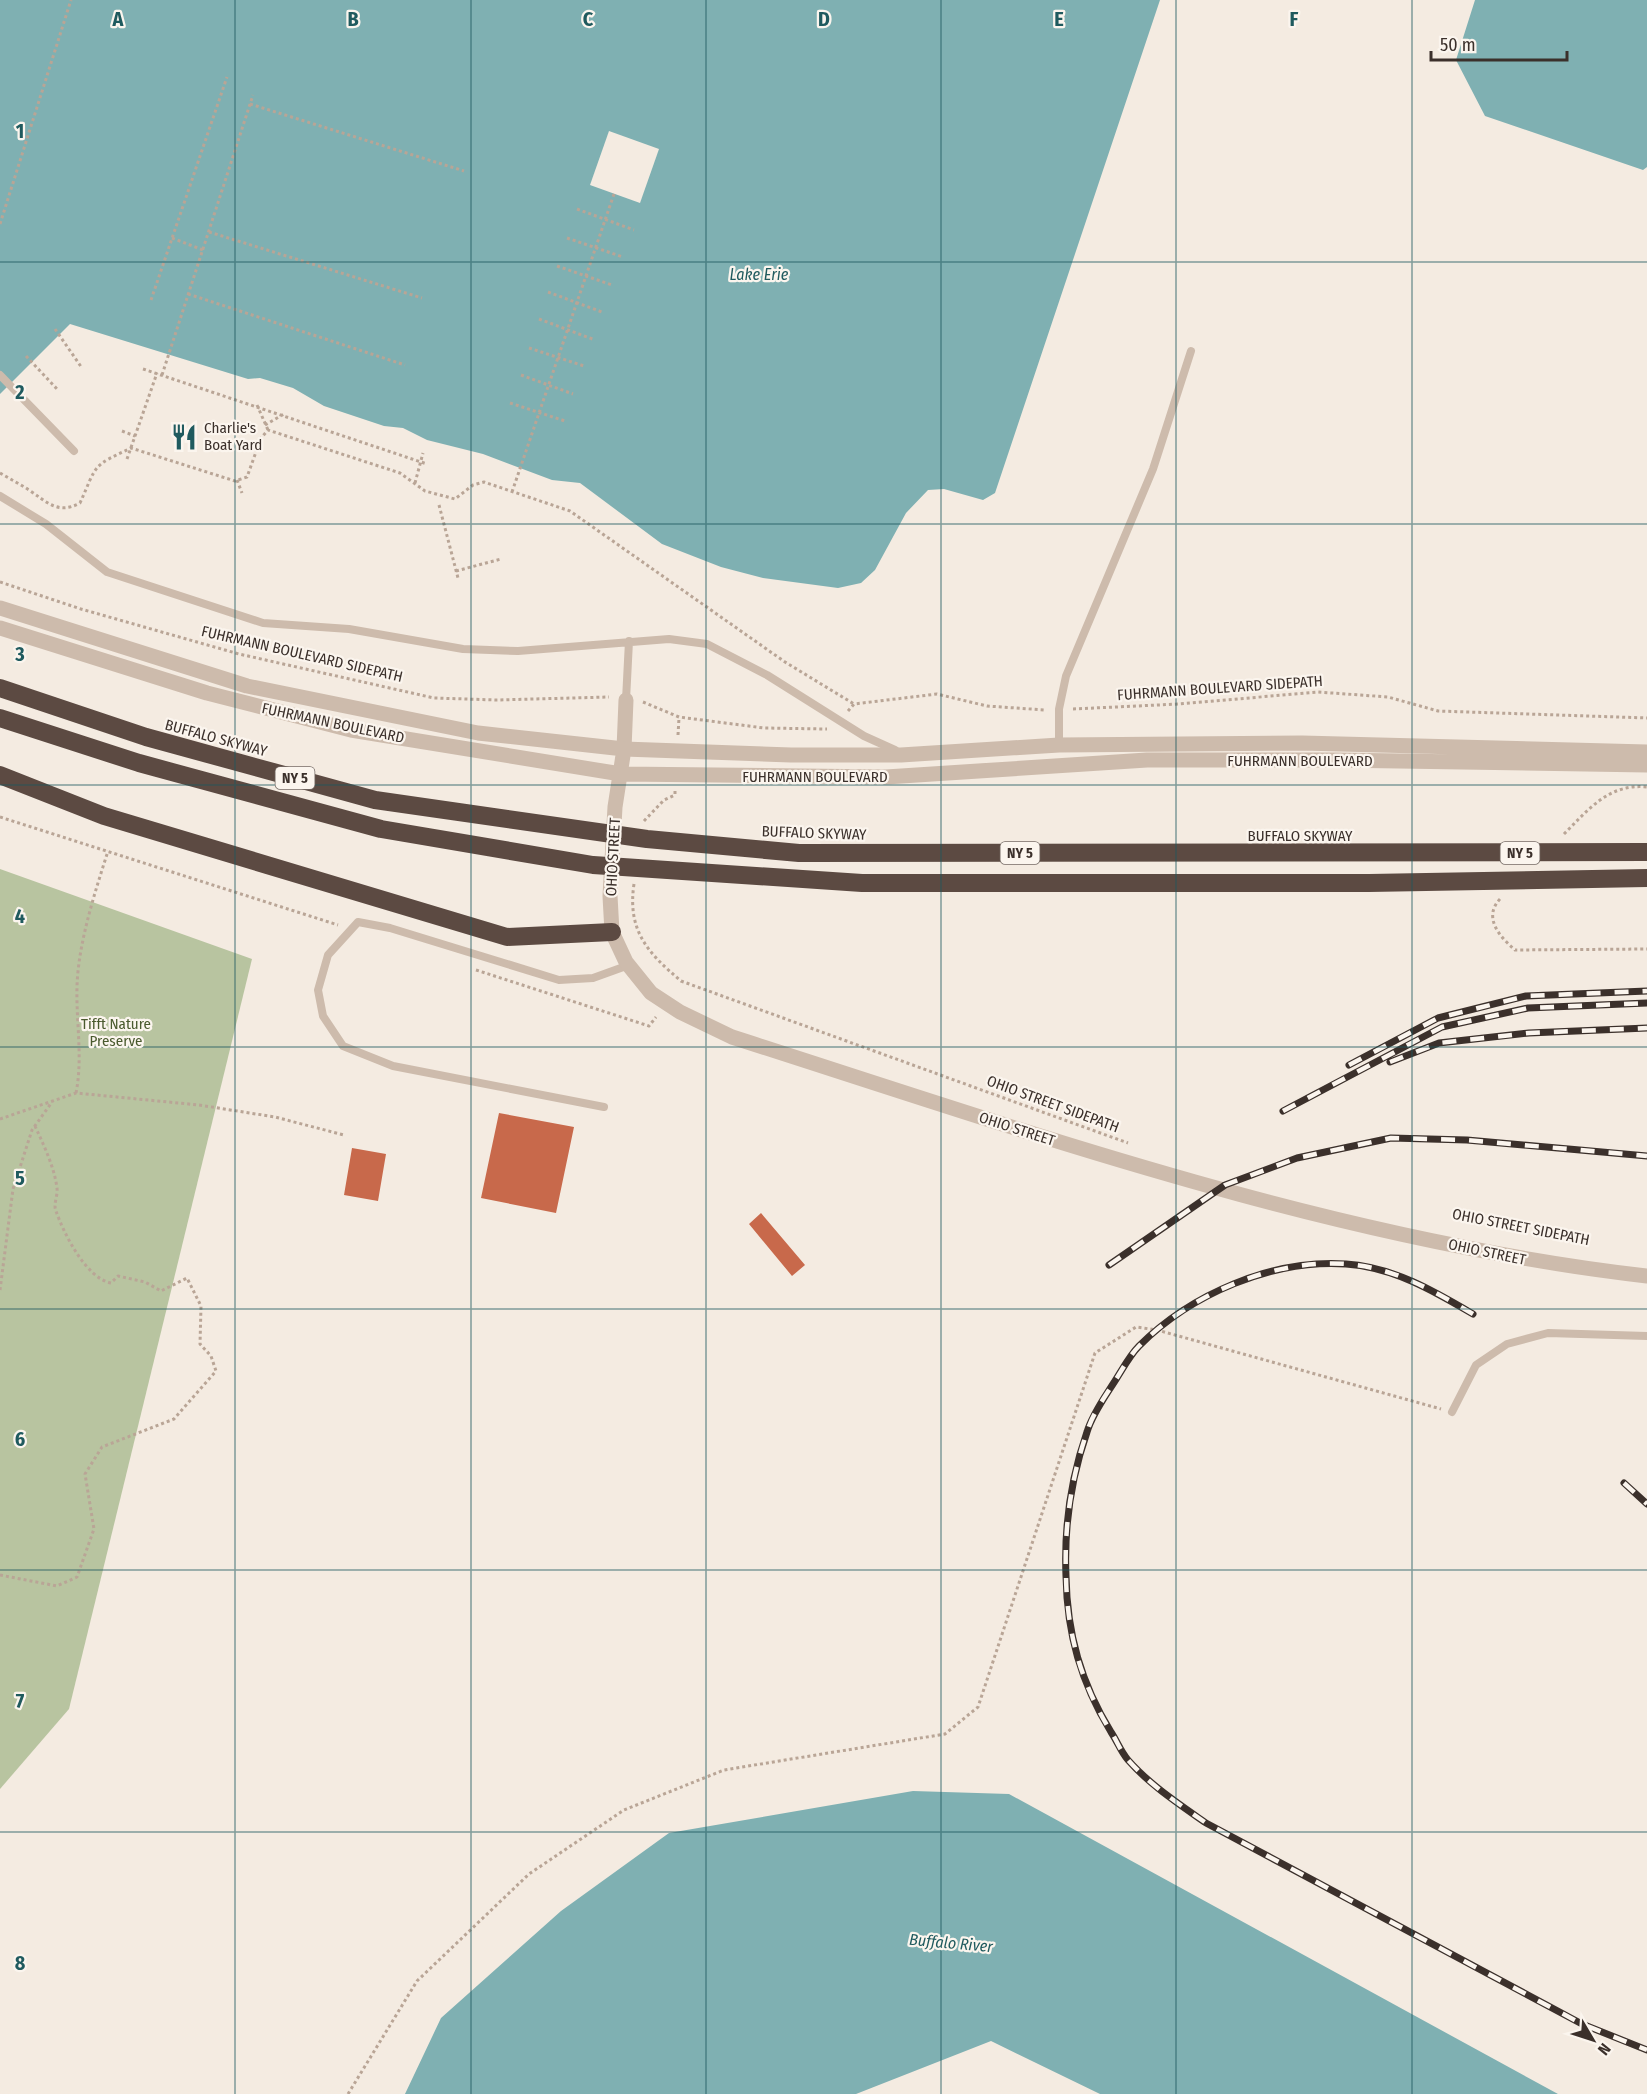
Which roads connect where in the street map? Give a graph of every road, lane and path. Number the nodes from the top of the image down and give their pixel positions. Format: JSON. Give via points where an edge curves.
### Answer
{"nodes":[{"id":1,"x":71,"y":0,"type":"edge"},
{"id":2,"x":228,"y":77,"type":"dead end"},
{"id":3,"x":254,"y":95,"type":"dead end"},
{"id":4,"x":250,"y":104,"type":"junction"},
{"id":5,"x":464,"y":171,"type":"dead end"},
{"id":6,"x":614,"y":194,"type":"dead end"},
{"id":7,"x":577,"y":209,"type":"dead end"},
{"id":8,"x":0,"y":224,"type":"edge"},
{"id":9,"x":634,"y":230,"type":"dead end"},
{"id":10,"x":209,"y":232,"type":"junction"},
{"id":11,"x":172,"y":238,"type":"junction"},
{"id":12,"x":567,"y":238,"type":"dead end"},
{"id":13,"x":203,"y":250,"type":"junction"},
{"id":14,"x":623,"y":257,"type":"dead end"},
{"id":15,"x":557,"y":266,"type":"dead end"},
{"id":16,"x":612,"y":285,"type":"dead end"},
{"id":17,"x":548,"y":292,"type":"dead end"},
{"id":18,"x":188,"y":294,"type":"junction"},
{"id":19,"x":422,"y":298,"type":"dead end"},
{"id":20,"x":151,"y":300,"type":"dead end"},
{"id":21,"x":602,"y":312,"type":"dead end"},
{"id":22,"x":539,"y":319,"type":"dead end"},
{"id":23,"x":55,"y":329,"type":"dead end"},
{"id":24,"x":595,"y":340,"type":"dead end"},
{"id":25,"x":529,"y":348,"type":"dead end"},
{"id":26,"x":1191,"y":351,"type":"dead end"},
{"id":27,"x":26,"y":356,"type":"dead end"},
{"id":28,"x":405,"y":365,"type":"dead end"},
{"id":29,"x":584,"y":366,"type":"dead end"},
{"id":30,"x":82,"y":368,"type":"dead end"},
{"id":31,"x":143,"y":369,"type":"dead end"},
{"id":32,"x":157,"y":373,"type":"junction"},
{"id":33,"x":0,"y":375,"type":"edge"},
{"id":34,"x":162,"y":375,"type":"junction"},
{"id":35,"x":521,"y":375,"type":"dead end"},
{"id":36,"x":57,"y":389,"type":"dead end"},
{"id":37,"x":573,"y":394,"type":"dead end"},
{"id":38,"x":510,"y":403,"type":"dead end"},
{"id":39,"x":257,"y":405,"type":"junction"},
{"id":40,"x":284,"y":414,"type":"junction"},
{"id":41,"x":565,"y":421,"type":"dead end"},
{"id":42,"x":266,"y":425,"type":"junction"},
{"id":43,"x":268,"y":430,"type":"junction"},
{"id":44,"x":122,"y":431,"type":"dead end"},
{"id":45,"x":135,"y":436,"type":"junction"},
{"id":46,"x":131,"y":448,"type":"junction"},
{"id":47,"x":74,"y":451,"type":"dead end"},
{"id":48,"x":423,"y":453,"type":"dead end"},
{"id":49,"x":127,"y":459,"type":"dead end"},
{"id":50,"x":421,"y":461,"type":"junction"},
{"id":51,"x":427,"y":464,"type":"dead end"},
{"id":52,"x":0,"y":473,"type":"edge"},
{"id":53,"x":237,"y":480,"type":"junction"},
{"id":54,"x":415,"y":483,"type":"junction"},
{"id":55,"x":512,"y":492,"type":"junction"},
{"id":56,"x":242,"y":493,"type":"dead end"},
{"id":57,"x":0,"y":496,"type":"edge"},
{"id":58,"x":439,"y":505,"type":"dead end"},
{"id":59,"x":501,"y":559,"type":"dead end"},
{"id":60,"x":456,"y":571,"type":"junction"},
{"id":61,"x":458,"y":578,"type":"dead end"},
{"id":62,"x":0,"y":582,"type":"edge"},
{"id":63,"x":0,"y":608,"type":"edge"},
{"id":64,"x":0,"y":628,"type":"edge"},
{"id":65,"x":629,"y":641,"type":"junction"},
{"id":66,"x":0,"y":688,"type":"edge"},
{"id":67,"x":607,"y":697,"type":"dead end"},
{"id":68,"x":626,"y":700,"type":"joint"},
{"id":69,"x":642,"y":702,"type":"dead end"},
{"id":70,"x":854,"y":704,"type":"junction"},
{"id":71,"x":1080,"y":708,"type":"dead end"},
{"id":72,"x":1045,"y":710,"type":"dead end"},
{"id":73,"x":844,"y":716,"type":"dead end"},
{"id":74,"x":679,"y":717,"type":"junction"},
{"id":75,"x":0,"y":718,"type":"edge"},
{"id":76,"x":1647,"y":718,"type":"edge"},
{"id":77,"x":833,"y":727,"type":"dead end"},
{"id":78,"x":678,"y":741,"type":"dead end"},
{"id":79,"x":1059,"y":745,"type":"junction"},
{"id":80,"x":624,"y":750,"type":"junction"},
{"id":81,"x":1647,"y":752,"type":"edge"},
{"id":82,"x":910,"y":755,"type":"junction"},
{"id":83,"x":1647,"y":765,"type":"edge"},
{"id":84,"x":1059,"y":766,"type":"junction"},
{"id":85,"x":621,"y":774,"type":"junction"},
{"id":86,"x":0,"y":775,"type":"edge"},
{"id":87,"x":675,"y":793,"type":"dead end"},
{"id":88,"x":0,"y":817,"type":"edge"},
{"id":89,"x":644,"y":836,"type":"junction"},
{"id":90,"x":108,"y":852,"type":"junction"},
{"id":91,"x":1646,"y":852,"type":"edge"},
{"id":92,"x":639,"y":874,"type":"junction"},
{"id":93,"x":1647,"y":878,"type":"edge"},
{"id":94,"x":339,"y":926,"type":"dead end"},
{"id":95,"x":612,"y":932,"type":"junction"},
{"id":96,"x":629,"y":965,"type":"junction"},
{"id":97,"x":472,"y":969,"type":"dead end"},
{"id":98,"x":681,"y":981,"type":"junction"},
{"id":99,"x":678,"y":986,"type":"dead end"},
{"id":100,"x":651,"y":1023,"type":"dead end"},
{"id":101,"x":76,"y":1093,"type":"junction"},
{"id":102,"x":53,"y":1100,"type":"junction"},
{"id":103,"x":604,"y":1107,"type":"dead end"},
{"id":104,"x":0,"y":1119,"type":"edge"},
{"id":105,"x":35,"y":1126,"type":"junction"},
{"id":106,"x":344,"y":1135,"type":"dead end"},
{"id":107,"x":1139,"y":1147,"type":"dead end"},
{"id":108,"x":1647,"y":1276,"type":"edge"},
{"id":109,"x":0,"y":1290,"type":"edge"},
{"id":110,"x":1647,"y":1336,"type":"edge"},
{"id":111,"x":1452,"y":1412,"type":"joint"},
{"id":112,"x":0,"y":1575,"type":"edge"},
{"id":113,"x":348,"y":2094,"type":"edge"}],
"edges":[{"from":1,"to":8,"type":"path"},
{"from":2,"to":11,"type":"path"},
{"from":3,"to":4,"type":"path"},
{"from":4,"to":5,"type":"path"},
{"from":4,"to":10,"type":"path"},
{"from":6,"to":55,"type":"path"},
{"from":7,"to":9,"type":"path"},
{"from":10,"to":13,"type":"path"},
{"from":10,"to":19,"type":"path"},
{"from":11,"to":13,"type":"path"},
{"from":11,"to":20,"type":"path"},
{"from":12,"to":14,"type":"path"},
{"from":13,"to":18,"type":"path"},
{"from":15,"to":16,"type":"path"},
{"from":17,"to":21,"type":"path"},
{"from":18,"to":28,"type":"path"},
{"from":18,"to":34,"type":"path"},
{"from":22,"to":24,"type":"path"},
{"from":23,"to":30,"type":"path"},
{"from":25,"to":29,"type":"path"},
{"from":26,"to":79,"type":"lane","via":[[1153,469],[1066,676],[1059,709]]},
{"from":27,"to":36,"type":"path"},
{"from":31,"to":32,"type":"path"},
{"from":32,"to":34,"type":"path"},
{"from":32,"to":45,"type":"path"},
{"from":33,"to":47,"type":"lane"},
{"from":34,"to":39,"type":"path"},
{"from":35,"to":37,"type":"path"},
{"from":38,"to":41,"type":"path"},
{"from":39,"to":40,"type":"path"},
{"from":39,"to":42,"type":"path"},
{"from":40,"to":42,"type":"path"},
{"from":40,"to":50,"type":"path"},
{"from":42,"to":43,"type":"path"},
{"from":43,"to":53,"type":"path","via":[[261,438],[247,477]]},
{"from":43,"to":54,"type":"path","via":[[400,473]]},
{"from":44,"to":45,"type":"path"},
{"from":45,"to":46,"type":"path"},
{"from":46,"to":49,"type":"path"},
{"from":46,"to":52,"type":"path","via":[[101,461],[87,481],[80,503],[72,508],[51,507]]},
{"from":46,"to":53,"type":"path"},
{"from":48,"to":50,"type":"path"},
{"from":50,"to":51,"type":"path"},
{"from":50,"to":54,"type":"path"},
{"from":53,"to":56,"type":"path"},
{"from":54,"to":55,"type":"path","via":[[424,491],[455,499],[484,482]]},
{"from":55,"to":70,"type":"path","via":[[570,511],[785,662]]},
{"from":57,"to":65,"type":"lane","via":[[46,524],[106,572],[263,623],[349,629],[463,649],[518,651]]},
{"from":58,"to":60,"type":"path"},
{"from":59,"to":60,"type":"path"},
{"from":60,"to":61,"type":"path"},
{"from":62,"to":67,"type":"path","name":"FUHRMANN BOULEVARD SIDEPATH","via":[[239,654],[434,698]]},
{"from":63,"to":80,"type":"street","name":"FUHRMANN BOULEVARD","via":[[247,686],[478,733]]},
{"from":64,"to":85,"type":"street","name":"FUHRMANN BOULEVARD","via":[[207,693],[351,730]]},
{"from":65,"to":68,"type":"lane"},
{"from":65,"to":82,"type":"lane","via":[[669,639],[707,644],[767,675],[864,736]]},
{"from":66,"to":89,"type":"highway","name":"BUFFALO SKYWAY","number":"NY 5","via":[[146,737],[375,800],[597,834]]},
{"from":68,"to":80,"type":"street","name":"OHIO STREET"},
{"from":69,"to":74,"type":"path"},
{"from":70,"to":72,"type":"path","via":[[937,694],[987,706]]},
{"from":70,"to":73,"type":"path"},
{"from":71,"to":76,"type":"path","name":"FUHRMANN BOULEVARD SIDEPATH","via":[[1318,692],[1388,697],[1437,711]]},
{"from":74,"to":77,"type":"path","via":[[764,728]]},
{"from":74,"to":78,"type":"path"},
{"from":75,"to":92,"type":"highway","number":"NY 5","via":[[139,763],[381,829]]},
{"from":79,"to":81,"type":"street","name":"FUHRMANN BOULEVARD","via":[[1302,743]]},
{"from":79,"to":82,"type":"street","name":"FUHRMANN BOULEVARD"},
{"from":79,"to":84,"type":"street"},
{"from":80,"to":82,"type":"street","name":"FUHRMANN BOULEVARD"},
{"from":80,"to":85,"type":"street","name":"OHIO STREET"},
{"from":83,"to":84,"type":"street","name":"FUHRMANN BOULEVARD","via":[[1147,760]]},
{"from":84,"to":85,"type":"street","name":"FUHRMANN BOULEVARD","via":[[886,777]]},
{"from":85,"to":95,"type":"street","name":"OHIO STREET","via":[[615,807]]},
{"from":86,"to":95,"type":"highway","via":[[104,816],[507,937]]},
{"from":87,"to":89,"type":"path","via":[[644,821]]},
{"from":88,"to":90,"type":"path"},
{"from":89,"to":91,"type":"highway","name":"BUFFALO SKYWAY","number":"NY 5","via":[[800,853]]},
{"from":90,"to":94,"type":"path"},
{"from":90,"to":101,"type":"path","via":[[92,901],[77,985]]},
{"from":92,"to":93,"type":"highway","number":"NY 5","via":[[861,883],[1369,884]]},
{"from":92,"to":98,"type":"path","name":"OHIO STREET SIDEPATH","via":[[632,901],[638,935],[659,962]]},
{"from":95,"to":96,"type":"street","name":"OHIO STREET"},
{"from":96,"to":103,"type":"lane","via":[[593,978],[559,980],[390,928],[358,922],[328,954],[318,990],[323,1016],[342,1046],[393,1066]]},
{"from":96,"to":108,"type":"street","name":"OHIO STREET","via":[[651,993],[732,1037],[1107,1158],[1335,1220],[1531,1261]]},
{"from":97,"to":100,"type":"path","via":[[649,1026]]},
{"from":98,"to":99,"type":"path"},
{"from":98,"to":107,"type":"path","name":"OHIO STREET SIDEPATH"},
{"from":101,"to":102,"type":"path"},
{"from":101,"to":106,"type":"path","via":[[199,1105],[275,1117]]},
{"from":102,"to":104,"type":"path"},
{"from":102,"to":105,"type":"path"},
{"from":105,"to":109,"type":"path","via":[[13,1189]]},
{"from":105,"to":112,"type":"path","via":[[54,1171],[54,1209],[87,1269],[100,1281],[111,1282],[118,1276],[145,1282],[161,1291],[187,1278],[201,1306],[200,1344],[211,1356],[216,1371],[174,1419],[102,1448],[85,1474],[94,1529],[77,1577],[57,1586]]},
{"from":110,"to":111,"type":"lane","via":[[1548,1333],[1507,1344],[1476,1365]]},
{"from":111,"to":113,"type":"path","via":[[1136,1327],[1095,1353],[978,1707],[945,1734],[724,1770],[624,1810],[529,1874],[417,1981]]}]}
